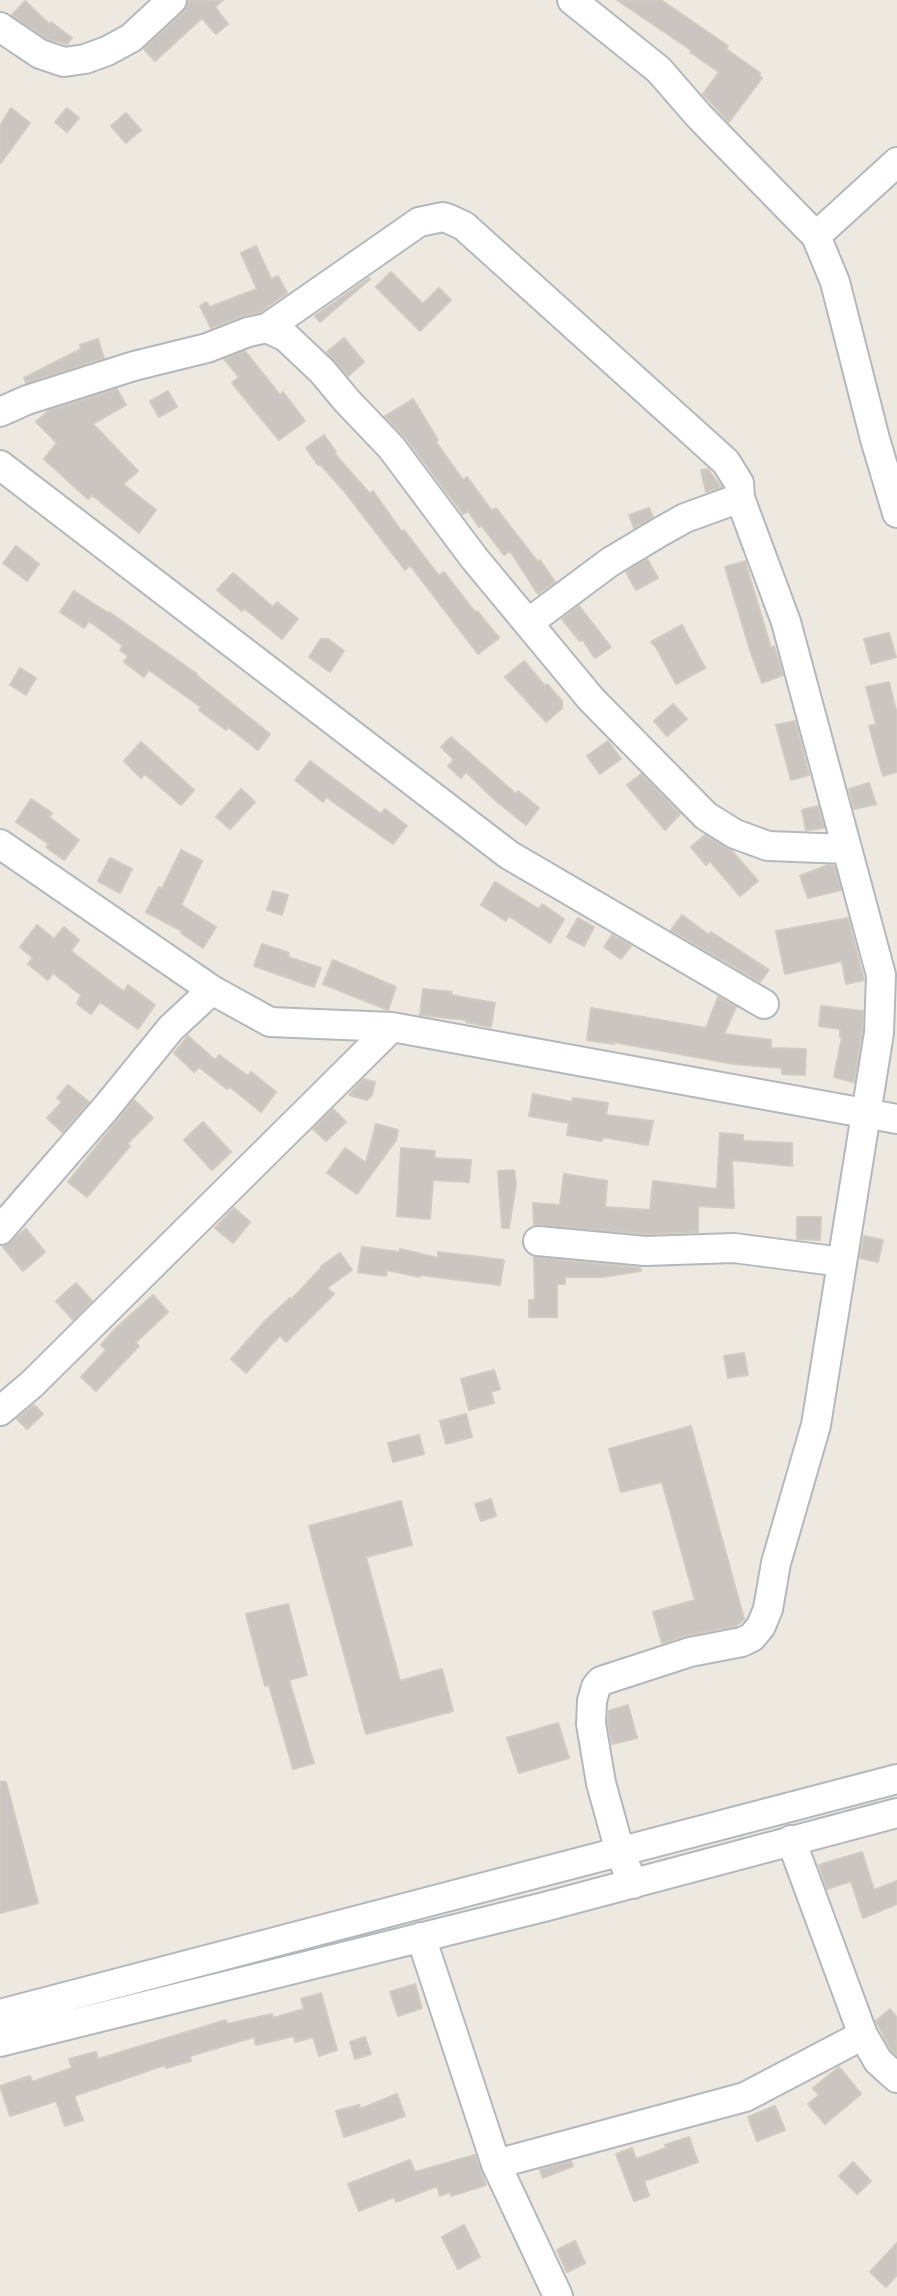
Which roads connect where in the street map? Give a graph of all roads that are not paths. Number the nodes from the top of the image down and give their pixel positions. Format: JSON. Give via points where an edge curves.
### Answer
{"nodes":[{"id":1,"x":172,"y":0,"type":"edge"},
{"id":2,"x":572,"y":0,"type":"edge"},
{"id":3,"x":0,"y":27,"type":"edge"},
{"id":4,"x":897,"y":162,"type":"edge"},
{"id":5,"x":816,"y":236,"type":"junction"},
{"id":6,"x":267,"y":328,"type":"junction"},
{"id":7,"x":0,"y":412,"type":"edge"},
{"id":8,"x":0,"y":465,"type":"edge"},
{"id":9,"x":740,"y":498,"type":"junction"},
{"id":10,"x":897,"y":513,"type":"edge"},
{"id":11,"x":528,"y":623,"type":"junction"},
{"id":12,"x":0,"y":844,"type":"edge"},
{"id":13,"x":847,"y":849,"type":"junction"},
{"id":14,"x":212,"y":990,"type":"junction"},
{"id":15,"x":764,"y":1004,"type":"dead end"},
{"id":16,"x":392,"y":1027,"type":"junction"},
{"id":17,"x":866,"y":1114,"type":"junction"},
{"id":18,"x":897,"y":1119,"type":"edge"},
{"id":19,"x":3,"y":1222,"type":"edge"},
{"id":20,"x":538,"y":1241,"type":"dead end"},
{"id":21,"x":842,"y":1262,"type":"junction"},
{"id":22,"x":0,"y":1411,"type":"edge"},
{"id":23,"x":897,"y":1779,"type":"edge"},
{"id":24,"x":897,"y":1813,"type":"edge"},
{"id":25,"x":791,"y":1840,"type":"junction"},
{"id":26,"x":620,"y":1852,"type":"junction"},
{"id":27,"x":633,"y":1884,"type":"junction"},
{"id":28,"x":421,"y":1937,"type":"junction"},
{"id":29,"x":12,"y":2025,"type":"edge"},
{"id":30,"x":863,"y":2035,"type":"junction"},
{"id":31,"x":897,"y":2078,"type":"edge"},
{"id":32,"x":496,"y":2164,"type":"junction"},
{"id":33,"x":558,"y":2296,"type":"edge"}],
"edges":[{"from":1,"to":3,"type":"street","via":[[131,38],[75,61],[40,54]]},
{"from":2,"to":5,"type":"street","via":[[659,70]]},
{"from":4,"to":5,"type":"street"},
{"from":5,"to":10,"type":"street","via":[[839,295]]},
{"from":6,"to":7,"type":"street"},
{"from":6,"to":9,"type":"street","via":[[419,222],[454,220],[726,462],[739,483]]},
{"from":6,"to":11,"type":"street","via":[[286,337],[322,371],[391,447]]},
{"from":8,"to":15,"type":"street","via":[[509,855]]},
{"from":9,"to":11,"type":"street","via":[[660,532]]},
{"from":9,"to":13,"type":"street","via":[[786,622]]},
{"from":11,"to":13,"type":"street","via":[[591,699],[706,816],[768,846]]},
{"from":12,"to":14,"type":"street"},
{"from":13,"to":17,"type":"street","via":[[881,975],[879,1033]]},
{"from":14,"to":16,"type":"street","via":[[270,1022]]},
{"from":14,"to":19,"type":"street","via":[[171,1028]]},
{"from":16,"to":17,"type":"street"},
{"from":16,"to":22,"type":"street"},
{"from":17,"to":18,"type":"street"},
{"from":17,"to":21,"type":"street"},
{"from":20,"to":21,"type":"street","via":[[645,1251],[734,1248]]},
{"from":21,"to":26,"type":"street","via":[[816,1425],[761,1626],[742,1642],[643,1666],[596,1687],[591,1724]]},
{"from":23,"to":26,"type":"street"},
{"from":24,"to":25,"type":"street"},
{"from":25,"to":27,"type":"street"},
{"from":25,"to":30,"type":"street"},
{"from":26,"to":27,"type":"street"},
{"from":26,"to":29,"type":"street"},
{"from":27,"to":28,"type":"street"},
{"from":28,"to":29,"type":"street"},
{"from":28,"to":32,"type":"street"},
{"from":30,"to":31,"type":"street","via":[[878,2061]]},
{"from":30,"to":32,"type":"street","via":[[745,2097]]},
{"from":32,"to":33,"type":"street"}]}
